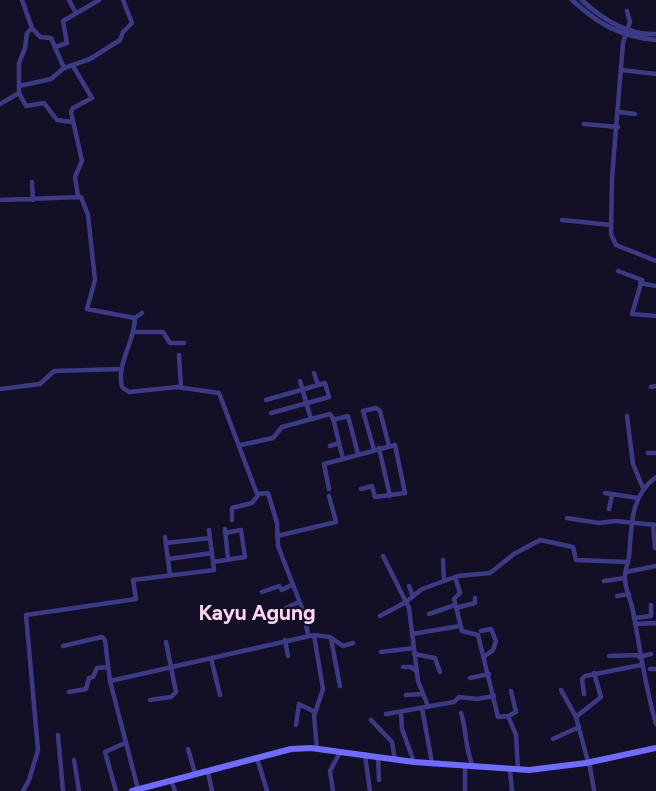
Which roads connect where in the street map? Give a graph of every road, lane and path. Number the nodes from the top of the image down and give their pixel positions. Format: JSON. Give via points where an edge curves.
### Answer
{"nodes":[{"id":1,"x":22,"y":0,"type":"edge"},
{"id":2,"x":69,"y":0,"type":"edge"},
{"id":3,"x":99,"y":0,"type":"edge"},
{"id":4,"x":123,"y":0,"type":"edge"},
{"id":5,"x":572,"y":0,"type":"edge"},
{"id":6,"x":582,"y":0,"type":"edge"},
{"id":7,"x":627,"y":11,"type":"dead end"},
{"id":8,"x":76,"y":13,"type":"junction"},
{"id":9,"x":32,"y":28,"type":"junction"},
{"id":10,"x":627,"y":33,"type":"junction"},
{"id":11,"x":656,"y":34,"type":"edge"},
{"id":12,"x":656,"y":40,"type":"edge"},
{"id":13,"x":55,"y":47,"type":"junction"},
{"id":14,"x":73,"y":66,"type":"junction"},
{"id":15,"x":64,"y":68,"type":"junction"},
{"id":16,"x":622,"y":70,"type":"junction"},
{"id":17,"x":656,"y":74,"type":"edge"},
{"id":18,"x":19,"y":86,"type":"junction"},
{"id":19,"x":19,"y":93,"type":"junction"},
{"id":20,"x":0,"y":104,"type":"edge"},
{"id":21,"x":619,"y":112,"type":"junction"},
{"id":22,"x":635,"y":114,"type":"dead end"},
{"id":23,"x":72,"y":122,"type":"junction"},
{"id":24,"x":584,"y":124,"type":"dead end"},
{"id":25,"x":618,"y":127,"type":"junction"},
{"id":26,"x":32,"y":182,"type":"dead end"},
{"id":27,"x":78,"y":196,"type":"junction"},
{"id":28,"x":0,"y":200,"type":"edge"},
{"id":29,"x":33,"y":200,"type":"junction"},
{"id":30,"x":562,"y":220,"type":"dead end"},
{"id":31,"x":611,"y":225,"type":"junction"},
{"id":32,"x":656,"y":261,"type":"edge"},
{"id":33,"x":618,"y":271,"type":"dead end"},
{"id":34,"x":640,"y":284,"type":"junction"},
{"id":35,"x":656,"y":286,"type":"edge"},
{"id":36,"x":142,"y":313,"type":"dead end"},
{"id":37,"x":656,"y":316,"type":"edge"},
{"id":38,"x":135,"y":318,"type":"junction"},
{"id":39,"x":134,"y":332,"type":"junction"},
{"id":40,"x":184,"y":343,"type":"dead end"},
{"id":41,"x":179,"y":355,"type":"dead end"},
{"id":42,"x":122,"y":369,"type":"junction"},
{"id":43,"x":314,"y":373,"type":"dead end"},
{"id":44,"x":300,"y":381,"type":"dead end"},
{"id":45,"x":318,"y":385,"type":"junction"},
{"id":46,"x":181,"y":387,"type":"junction"},
{"id":47,"x":0,"y":388,"type":"edge"},
{"id":48,"x":303,"y":390,"type":"junction"},
{"id":49,"x":266,"y":400,"type":"dead end"},
{"id":50,"x":306,"y":403,"type":"junction"},
{"id":51,"x":270,"y":413,"type":"dead end"},
{"id":52,"x":627,"y":416,"type":"dead end"},
{"id":53,"x":311,"y":419,"type":"junction"},
{"id":54,"x":333,"y":420,"type":"junction"},
{"id":55,"x":339,"y":443,"type":"junction"},
{"id":56,"x":241,"y":445,"type":"junction"},
{"id":57,"x":330,"y":446,"type":"dead end"},
{"id":58,"x":389,"y":446,"type":"junction"},
{"id":59,"x":376,"y":449,"type":"junction"},
{"id":60,"x":648,"y":453,"type":"dead end"},
{"id":61,"x":656,"y":453,"type":"edge"},
{"id":62,"x":358,"y":454,"type":"junction"},
{"id":63,"x":343,"y":459,"type":"junction"},
{"id":64,"x":656,"y":477,"type":"edge"},
{"id":65,"x":643,"y":488,"type":"junction"},
{"id":66,"x":329,"y":489,"type":"dead end"},
{"id":67,"x":361,"y":489,"type":"dead end"},
{"id":68,"x":605,"y":493,"type":"dead end"},
{"id":69,"x":259,"y":494,"type":"junction"},
{"id":70,"x":612,"y":495,"type":"junction"},
{"id":71,"x":329,"y":496,"type":"dead end"},
{"id":72,"x":390,"y":496,"type":"junction"},
{"id":73,"x":638,"y":498,"type":"junction"},
{"id":74,"x":609,"y":509,"type":"dead end"},
{"id":75,"x":567,"y":518,"type":"dead end"},
{"id":76,"x":232,"y":520,"type":"dead end"},
{"id":77,"x":631,"y":523,"type":"junction"},
{"id":78,"x":655,"y":525,"type":"edge"},
{"id":79,"x":209,"y":530,"type":"dead end"},
{"id":80,"x":277,"y":536,"type":"junction"},
{"id":81,"x":165,"y":537,"type":"dead end"},
{"id":82,"x":210,"y":538,"type":"junction"},
{"id":83,"x":166,"y":543,"type":"junction"},
{"id":84,"x":655,"y":548,"type":"edge"},
{"id":85,"x":212,"y":553,"type":"junction"},
{"id":86,"x":383,"y":556,"type":"dead end"},
{"id":87,"x":228,"y":559,"type":"junction"},
{"id":88,"x":168,"y":560,"type":"junction"},
{"id":89,"x":443,"y":560,"type":"dead end"},
{"id":90,"x":213,"y":562,"type":"junction"},
{"id":91,"x":628,"y":562,"type":"junction"},
{"id":92,"x":656,"y":566,"type":"edge"},
{"id":93,"x":170,"y":575,"type":"junction"},
{"id":94,"x":625,"y":575,"type":"junction"},
{"id":95,"x":455,"y":577,"type":"junction"},
{"id":96,"x":444,"y":581,"type":"junction"},
{"id":97,"x":604,"y":581,"type":"dead end"},
{"id":98,"x":293,"y":584,"type":"junction"},
{"id":99,"x":409,"y":586,"type":"dead end"},
{"id":100,"x":261,"y":592,"type":"dead end"},
{"id":101,"x":629,"y":594,"type":"junction"},
{"id":102,"x":413,"y":596,"type":"junction"},
{"id":103,"x":617,"y":596,"type":"dead end"},
{"id":104,"x":475,"y":598,"type":"dead end"},
{"id":105,"x":299,"y":602,"type":"junction"},
{"id":106,"x":406,"y":602,"type":"junction"},
{"id":107,"x":651,"y":605,"type":"dead end"},
{"id":108,"x":456,"y":606,"type":"junction"},
{"id":109,"x":275,"y":613,"type":"dead end"},
{"id":110,"x":429,"y":614,"type":"dead end"},
{"id":111,"x":380,"y":616,"type":"dead end"},
{"id":112,"x":635,"y":621,"type":"junction"},
{"id":113,"x":656,"y":623,"type":"edge"},
{"id":114,"x":460,"y":626,"type":"junction"},
{"id":115,"x":481,"y":630,"type":"dead end"},
{"id":116,"x":412,"y":634,"type":"junction"},
{"id":117,"x":311,"y":635,"type":"junction"},
{"id":118,"x":332,"y":639,"type":"junction"},
{"id":119,"x":285,"y":640,"type":"junction"},
{"id":120,"x":165,"y":642,"type":"dead end"},
{"id":121,"x":353,"y":643,"type":"dead end"},
{"id":122,"x":63,"y":646,"type":"dead end"},
{"id":123,"x":414,"y":651,"type":"junction"},
{"id":124,"x":381,"y":652,"type":"dead end"},
{"id":125,"x":651,"y":654,"type":"dead end"},
{"id":126,"x":288,"y":656,"type":"dead end"},
{"id":127,"x":484,"y":656,"type":"junction"},
{"id":128,"x":609,"y":656,"type":"dead end"},
{"id":129,"x":639,"y":656,"type":"junction"},
{"id":130,"x":211,"y":658,"type":"junction"},
{"id":131,"x":640,"y":665,"type":"junction"},
{"id":132,"x":108,"y":667,"type":"junction"},
{"id":133,"x":171,"y":667,"type":"junction"},
{"id":134,"x":403,"y":667,"type":"dead end"},
{"id":135,"x":650,"y":669,"type":"dead end"},
{"id":136,"x":656,"y":669,"type":"edge"},
{"id":137,"x":416,"y":671,"type":"junction"},
{"id":138,"x":440,"y":672,"type":"dead end"},
{"id":139,"x":594,"y":673,"type":"junction"},
{"id":140,"x":489,"y":674,"type":"junction"},
{"id":141,"x":470,"y":678,"type":"dead end"},
{"id":142,"x":110,"y":681,"type":"junction"},
{"id":143,"x":340,"y":686,"type":"dead end"},
{"id":144,"x":561,"y":690,"type":"dead end"},
{"id":145,"x":511,"y":691,"type":"dead end"},
{"id":146,"x":69,"y":692,"type":"dead end"},
{"id":147,"x":584,"y":693,"type":"dead end"},
{"id":148,"x":423,"y":694,"type":"junction"},
{"id":149,"x":220,"y":695,"type":"dead end"},
{"id":150,"x":406,"y":695,"type":"dead end"},
{"id":151,"x":494,"y":696,"type":"junction"},
{"id":152,"x":150,"y":700,"type":"dead end"},
{"id":153,"x":653,"y":700,"type":"edge"},
{"id":154,"x":428,"y":706,"type":"junction"},
{"id":155,"x":422,"y":708,"type":"junction"},
{"id":156,"x":315,"y":712,"type":"junction"},
{"id":157,"x":401,"y":713,"type":"junction"},
{"id":158,"x":461,"y":713,"type":"dead end"},
{"id":159,"x":386,"y":714,"type":"dead end"},
{"id":160,"x":508,"y":716,"type":"junction"},
{"id":161,"x":576,"y":717,"type":"junction"},
{"id":162,"x":371,"y":720,"type":"dead end"},
{"id":163,"x":656,"y":724,"type":"edge"},
{"id":164,"x":296,"y":725,"type":"dead end"},
{"id":165,"x":579,"y":728,"type":"junction"},
{"id":166,"x":58,"y":735,"type":"dead end"},
{"id":167,"x":553,"y":739,"type":"dead end"},
{"id":168,"x":125,"y":743,"type":"junction"},
{"id":169,"x":656,"y":748,"type":"edge"},
{"id":170,"x":188,"y":749,"type":"dead end"},
{"id":171,"x":317,"y":749,"type":"junction"},
{"id":172,"x":340,"y":752,"type":"junction"},
{"id":173,"x":365,"y":755,"type":"junction"},
{"id":174,"x":378,"y":757,"type":"junction"},
{"id":175,"x":257,"y":758,"type":"junction"},
{"id":176,"x":74,"y":760,"type":"dead end"},
{"id":177,"x":395,"y":760,"type":"junction"},
{"id":178,"x":414,"y":762,"type":"junction"},
{"id":179,"x":588,"y":762,"type":"junction"},
{"id":180,"x":432,"y":763,"type":"junction"},
{"id":181,"x":465,"y":766,"type":"junction"},
{"id":182,"x":473,"y":767,"type":"junction"},
{"id":183,"x":510,"y":770,"type":"junction"},
{"id":184,"x":518,"y":770,"type":"junction"},
{"id":185,"x":208,"y":772,"type":"junction"},
{"id":186,"x":195,"y":773,"type":"junction"},
{"id":187,"x":171,"y":780,"type":"junction"},
{"id":188,"x":379,"y":780,"type":"dead end"},
{"id":189,"x":152,"y":788,"type":"edge"},
{"id":190,"x":135,"y":790,"type":"edge"},
{"id":191,"x":594,"y":790,"type":"edge"},
{"id":192,"x":23,"y":791,"type":"edge"},
{"id":193,"x":63,"y":791,"type":"edge"},
{"id":194,"x":79,"y":791,"type":"edge"},
{"id":195,"x":116,"y":791,"type":"edge"},
{"id":196,"x":176,"y":791,"type":"edge"},
{"id":197,"x":212,"y":791,"type":"edge"},
{"id":198,"x":267,"y":791,"type":"edge"},
{"id":199,"x":333,"y":791,"type":"edge"},
{"id":200,"x":370,"y":791,"type":"edge"},
{"id":201,"x":465,"y":791,"type":"edge"},
{"id":202,"x":512,"y":791,"type":"edge"}],
"edges":[{"from":1,"to":9,"type":"street"},
{"from":2,"to":8,"type":"street"},
{"from":3,"to":8,"type":"street"},
{"from":4,"to":14,"type":"street","via":[[132,22],[122,39]]},
{"from":5,"to":10,"type":"street","via":[[597,21]]},
{"from":6,"to":10,"type":"street"},
{"from":7,"to":10,"type":"street"},
{"from":8,"to":13,"type":"street","via":[[63,21],[67,43]]},
{"from":9,"to":13,"type":"street","via":[[40,37],[50,37]]},
{"from":9,"to":18,"type":"street","via":[[27,32],[26,48],[19,63]]},
{"from":10,"to":11,"type":"street"},
{"from":10,"to":12,"type":"street"},
{"from":10,"to":16,"type":"street"},
{"from":13,"to":15,"type":"street"},
{"from":14,"to":15,"type":"street"},
{"from":14,"to":23,"type":"street","via":[[92,98],[73,108]]},
{"from":15,"to":18,"type":"street","via":[[45,81]]},
{"from":16,"to":17,"type":"street"},
{"from":16,"to":21,"type":"street"},
{"from":18,"to":19,"type":"street"},
{"from":19,"to":20,"type":"street"},
{"from":19,"to":23,"type":"street","via":[[26,106],[44,103],[55,119]]},
{"from":21,"to":22,"type":"street"},
{"from":21,"to":25,"type":"street"},
{"from":23,"to":27,"type":"street","via":[[82,161],[75,177]]},
{"from":24,"to":25,"type":"street"},
{"from":25,"to":31,"type":"street"},
{"from":26,"to":29,"type":"street"},
{"from":27,"to":29,"type":"street"},
{"from":27,"to":38,"type":"street","via":[[87,208],[94,272],[87,309]]},
{"from":28,"to":29,"type":"street"},
{"from":30,"to":31,"type":"street"},
{"from":31,"to":32,"type":"street","via":[[616,245]]},
{"from":33,"to":34,"type":"street","via":[[642,280]]},
{"from":34,"to":35,"type":"street"},
{"from":34,"to":37,"type":"street","via":[[632,313]]},
{"from":36,"to":38,"type":"street"},
{"from":38,"to":39,"type":"street"},
{"from":39,"to":40,"type":"street","via":[[163,332],[170,343]]},
{"from":39,"to":42,"type":"street"},
{"from":41,"to":46,"type":"street"},
{"from":42,"to":46,"type":"street","via":[[121,385],[129,392]]},
{"from":42,"to":47,"type":"street","via":[[54,371],[40,384]]},
{"from":43,"to":45,"type":"street"},
{"from":44,"to":48,"type":"street"},
{"from":45,"to":48,"type":"street"},
{"from":45,"to":50,"type":"street","via":[[325,383],[328,397]]},
{"from":46,"to":56,"type":"street","via":[[218,392]]},
{"from":48,"to":49,"type":"street"},
{"from":48,"to":50,"type":"street"},
{"from":50,"to":51,"type":"street"},
{"from":50,"to":53,"type":"street"},
{"from":52,"to":65,"type":"street","via":[[633,464]]},
{"from":53,"to":54,"type":"street","via":[[327,414]]},
{"from":53,"to":56,"type":"street","via":[[282,427],[273,438]]},
{"from":54,"to":55,"type":"street"},
{"from":54,"to":62,"type":"street","via":[[348,416]]},
{"from":55,"to":57,"type":"street"},
{"from":55,"to":63,"type":"street"},
{"from":56,"to":69,"type":"street"},
{"from":58,"to":59,"type":"street"},
{"from":58,"to":59,"type":"street","via":[[380,411],[363,411]]},
{"from":58,"to":72,"type":"street","via":[[395,445],[405,492]]},
{"from":59,"to":62,"type":"street"},
{"from":59,"to":72,"type":"street"},
{"from":60,"to":61,"type":"street"},
{"from":62,"to":63,"type":"street"},
{"from":63,"to":66,"type":"street","via":[[324,464]]},
{"from":64,"to":65,"type":"street"},
{"from":65,"to":73,"type":"street"},
{"from":67,"to":72,"type":"street","via":[[372,486],[375,497]]},
{"from":68,"to":70,"type":"street"},
{"from":69,"to":76,"type":"street","via":[[252,503],[230,509]]},
{"from":69,"to":80,"type":"street","via":[[269,494]]},
{"from":70,"to":73,"type":"street"},
{"from":70,"to":74,"type":"street"},
{"from":71,"to":80,"type":"street","via":[[336,522]]},
{"from":73,"to":77,"type":"street"},
{"from":75,"to":77,"type":"street"},
{"from":77,"to":78,"type":"street"},
{"from":77,"to":91,"type":"street"},
{"from":78,"to":84,"type":"street"},
{"from":79,"to":82,"type":"street"},
{"from":80,"to":98,"type":"street"},
{"from":81,"to":83,"type":"street"},
{"from":82,"to":83,"type":"street"},
{"from":82,"to":85,"type":"street"},
{"from":83,"to":88,"type":"street"},
{"from":85,"to":88,"type":"street"},
{"from":85,"to":90,"type":"street"},
{"from":86,"to":106,"type":"street"},
{"from":87,"to":87,"type":"street","via":[[245,556],[241,530],[225,531]]},
{"from":87,"to":90,"type":"street"},
{"from":88,"to":93,"type":"street"},
{"from":89,"to":96,"type":"street"},
{"from":90,"to":93,"type":"street","via":[[214,570]]},
{"from":91,"to":94,"type":"street"},
{"from":91,"to":95,"type":"street","via":[[578,560],[573,547],[543,540],[526,546],[490,573]]},
{"from":92,"to":94,"type":"street"},
{"from":93,"to":192,"type":"street","via":[[133,580],[136,599],[26,615],[38,750]]},
{"from":94,"to":97,"type":"street"},
{"from":94,"to":101,"type":"street"},
{"from":95,"to":96,"type":"street"},
{"from":95,"to":108,"type":"street","via":[[460,593],[454,598]]},
{"from":96,"to":102,"type":"street"},
{"from":98,"to":100,"type":"street","via":[[282,590],[279,586]]},
{"from":98,"to":105,"type":"street"},
{"from":99,"to":102,"type":"street"},
{"from":101,"to":103,"type":"street"},
{"from":101,"to":112,"type":"street"},
{"from":102,"to":106,"type":"street"},
{"from":104,"to":108,"type":"street","via":[[475,603]]},
{"from":105,"to":109,"type":"street"},
{"from":105,"to":117,"type":"street"},
{"from":106,"to":111,"type":"street"},
{"from":106,"to":116,"type":"street"},
{"from":107,"to":112,"type":"street","via":[[651,616]]},
{"from":108,"to":110,"type":"street"},
{"from":108,"to":114,"type":"street"},
{"from":112,"to":113,"type":"street"},
{"from":112,"to":129,"type":"street"},
{"from":114,"to":116,"type":"street"},
{"from":114,"to":127,"type":"street","via":[[462,632],[477,633]]},
{"from":115,"to":127,"type":"street","via":[[491,630],[496,639],[493,650]]},
{"from":116,"to":123,"type":"street"},
{"from":117,"to":118,"type":"street"},
{"from":117,"to":119,"type":"street"},
{"from":117,"to":156,"type":"street","via":[[323,688]]},
{"from":118,"to":121,"type":"street","via":[[343,646]]},
{"from":118,"to":143,"type":"street"},
{"from":119,"to":126,"type":"street"},
{"from":119,"to":130,"type":"street"},
{"from":120,"to":133,"type":"street"},
{"from":122,"to":132,"type":"street","via":[[103,638]]},
{"from":123,"to":124,"type":"street"},
{"from":123,"to":137,"type":"street"},
{"from":123,"to":138,"type":"street","via":[[435,658]]},
{"from":125,"to":129,"type":"street"},
{"from":127,"to":140,"type":"street"},
{"from":128,"to":129,"type":"street"},
{"from":129,"to":131,"type":"street"},
{"from":130,"to":133,"type":"street"},
{"from":130,"to":149,"type":"street"},
{"from":131,"to":139,"type":"street"},
{"from":131,"to":153,"type":"street"},
{"from":132,"to":142,"type":"street"},
{"from":132,"to":146,"type":"street","via":[[95,670],[88,679],[88,688]]},
{"from":133,"to":142,"type":"street"},
{"from":133,"to":152,"type":"street","via":[[174,695]]},
{"from":134,"to":137,"type":"street"},
{"from":135,"to":136,"type":"street"},
{"from":137,"to":148,"type":"street"},
{"from":139,"to":147,"type":"street","via":[[583,677]]},
{"from":139,"to":161,"type":"street","via":[[601,698]]},
{"from":140,"to":141,"type":"street"},
{"from":140,"to":151,"type":"street"},
{"from":142,"to":168,"type":"street"},
{"from":144,"to":161,"type":"street"},
{"from":145,"to":160,"type":"street","via":[[516,711]]},
{"from":148,"to":150,"type":"street"},
{"from":148,"to":154,"type":"street"},
{"from":151,"to":154,"type":"street","via":[[459,697],[454,702]]},
{"from":151,"to":160,"type":"street","via":[[498,717]]},
{"from":153,"to":163,"type":"street"},
{"from":154,"to":155,"type":"street"},
{"from":155,"to":157,"type":"street"},
{"from":155,"to":180,"type":"street"},
{"from":156,"to":164,"type":"street","via":[[299,704]]},
{"from":156,"to":171,"type":"street"},
{"from":157,"to":159,"type":"street"},
{"from":157,"to":178,"type":"street","via":[[402,729]]},
{"from":158,"to":182,"type":"street","via":[[466,751]]},
{"from":160,"to":184,"type":"street","via":[[516,735]]},
{"from":161,"to":165,"type":"street"},
{"from":162,"to":177,"type":"street","via":[[392,742]]},
{"from":165,"to":167,"type":"street"},
{"from":165,"to":179,"type":"street"},
{"from":166,"to":193,"type":"street"},
{"from":168,"to":190,"type":"street"},
{"from":168,"to":195,"type":"street","via":[[105,752]]},
{"from":169,"to":179,"type":"street"},
{"from":170,"to":186,"type":"street"},
{"from":171,"to":172,"type":"street"},
{"from":171,"to":175,"type":"street","via":[[291,749]]},
{"from":172,"to":173,"type":"street"},
{"from":172,"to":199,"type":"street","via":[[330,771]]},
{"from":173,"to":174,"type":"street"},
{"from":173,"to":200,"type":"street"},
{"from":174,"to":177,"type":"street"},
{"from":174,"to":188,"type":"street"},
{"from":175,"to":185,"type":"street"},
{"from":175,"to":198,"type":"street"},
{"from":176,"to":194,"type":"street"},
{"from":177,"to":178,"type":"street"},
{"from":178,"to":180,"type":"street"},
{"from":179,"to":184,"type":"street"},
{"from":179,"to":191,"type":"street"},
{"from":180,"to":181,"type":"street"},
{"from":181,"to":182,"type":"street"},
{"from":181,"to":201,"type":"street"},
{"from":182,"to":183,"type":"street"},
{"from":183,"to":184,"type":"street"},
{"from":183,"to":202,"type":"street"},
{"from":185,"to":186,"type":"street"},
{"from":185,"to":197,"type":"street"},
{"from":186,"to":187,"type":"street"},
{"from":187,"to":189,"type":"street"},
{"from":187,"to":196,"type":"street"},
{"from":189,"to":190,"type":"street"}]}
